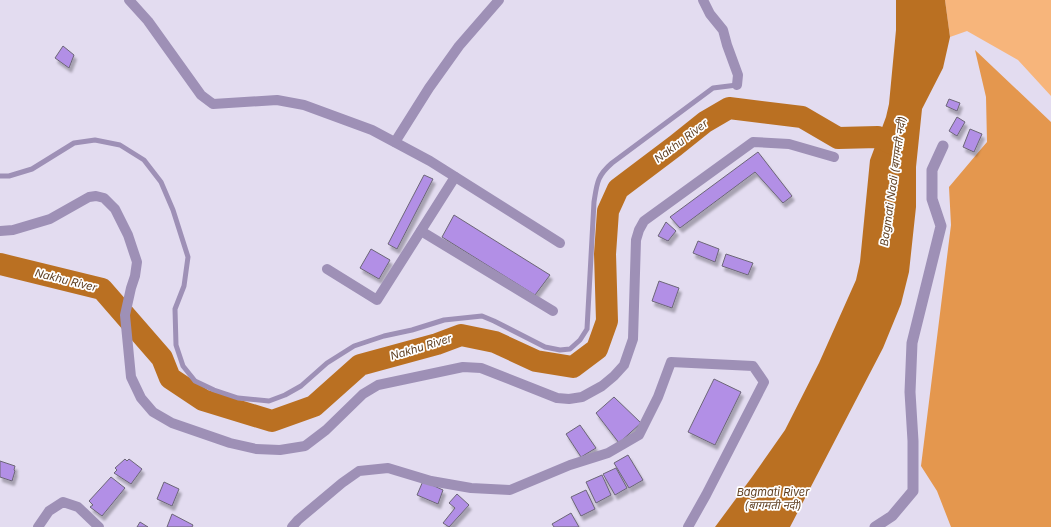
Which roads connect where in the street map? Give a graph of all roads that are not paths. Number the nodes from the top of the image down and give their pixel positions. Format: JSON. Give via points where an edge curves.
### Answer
{"nodes":[{"id":1,"x":129,"y":0,"type":"edge"},
{"id":2,"x":499,"y":0,"type":"edge"},
{"id":3,"x":703,"y":0,"type":"edge"},
{"id":4,"x":736,"y":85,"type":"joint"},
{"id":5,"x":395,"y":142,"type":"junction"},
{"id":6,"x":943,"y":146,"type":"dead end"},
{"id":7,"x":834,"y":157,"type":"dead end"},
{"id":8,"x":0,"y":176,"type":"edge"},
{"id":9,"x":455,"y":177,"type":"junction"},
{"id":10,"x":0,"y":231,"type":"edge"},
{"id":11,"x":421,"y":231,"type":"junction"},
{"id":12,"x":560,"y":243,"type":"dead end"},
{"id":13,"x":327,"y":269,"type":"dead end"},
{"id":14,"x":553,"y":311,"type":"dead end"},
{"id":15,"x":38,"y":527,"type":"edge"},
{"id":16,"x":99,"y":527,"type":"edge"},
{"id":17,"x":292,"y":527,"type":"edge"},
{"id":18,"x":688,"y":527,"type":"edge"},
{"id":19,"x":875,"y":527,"type":"edge"}],
"edges":[{"from":1,"to":5,"type":"street","via":[[148,21],[201,95],[213,104],[277,100],[304,105],[372,130]]},
{"from":2,"to":5,"type":"street","via":[[458,46]]},
{"from":3,"to":4,"type":"street","via":[[723,30],[738,75]]},
{"from":4,"to":8,"type":"lane","via":[[713,88],[602,172],[594,202],[587,329],[580,340],[570,348],[560,350],[545,347],[482,316],[444,320],[354,346],[328,363],[301,386],[270,401],[238,398],[214,390],[196,381],[183,366],[176,345],[175,309],[184,286],[188,257],[161,182],[144,160],[120,145],[95,140],[74,143],[32,169]]},
{"from":5,"to":9,"type":"street"},
{"from":6,"to":19,"type":"street","via":[[932,170],[932,199],[940,226],[912,343],[910,392],[913,491],[892,516]]},
{"from":7,"to":10,"type":"street","via":[[789,144],[753,142],[644,220],[636,240],[633,339],[624,365],[602,386],[582,397],[557,398],[481,368],[463,367],[378,385],[363,394],[326,430],[305,446],[280,450],[256,449],[230,443],[172,423],[153,412],[141,398],[131,377],[125,315],[137,262],[128,235],[115,209],[104,198],[89,198],[50,218],[13,230]]},
{"from":9,"to":11,"type":"street"},
{"from":9,"to":12,"type":"street"},
{"from":11,"to":13,"type":"street","via":[[377,300]]},
{"from":11,"to":14,"type":"street"},
{"from":15,"to":16,"type":"street","via":[[49,511],[63,502],[78,507]]},
{"from":17,"to":18,"type":"street","via":[[359,471],[388,468],[431,481],[471,488],[510,490],[570,464],[608,452],[639,435],[658,397],[671,362],[753,366],[764,382]]}]}
